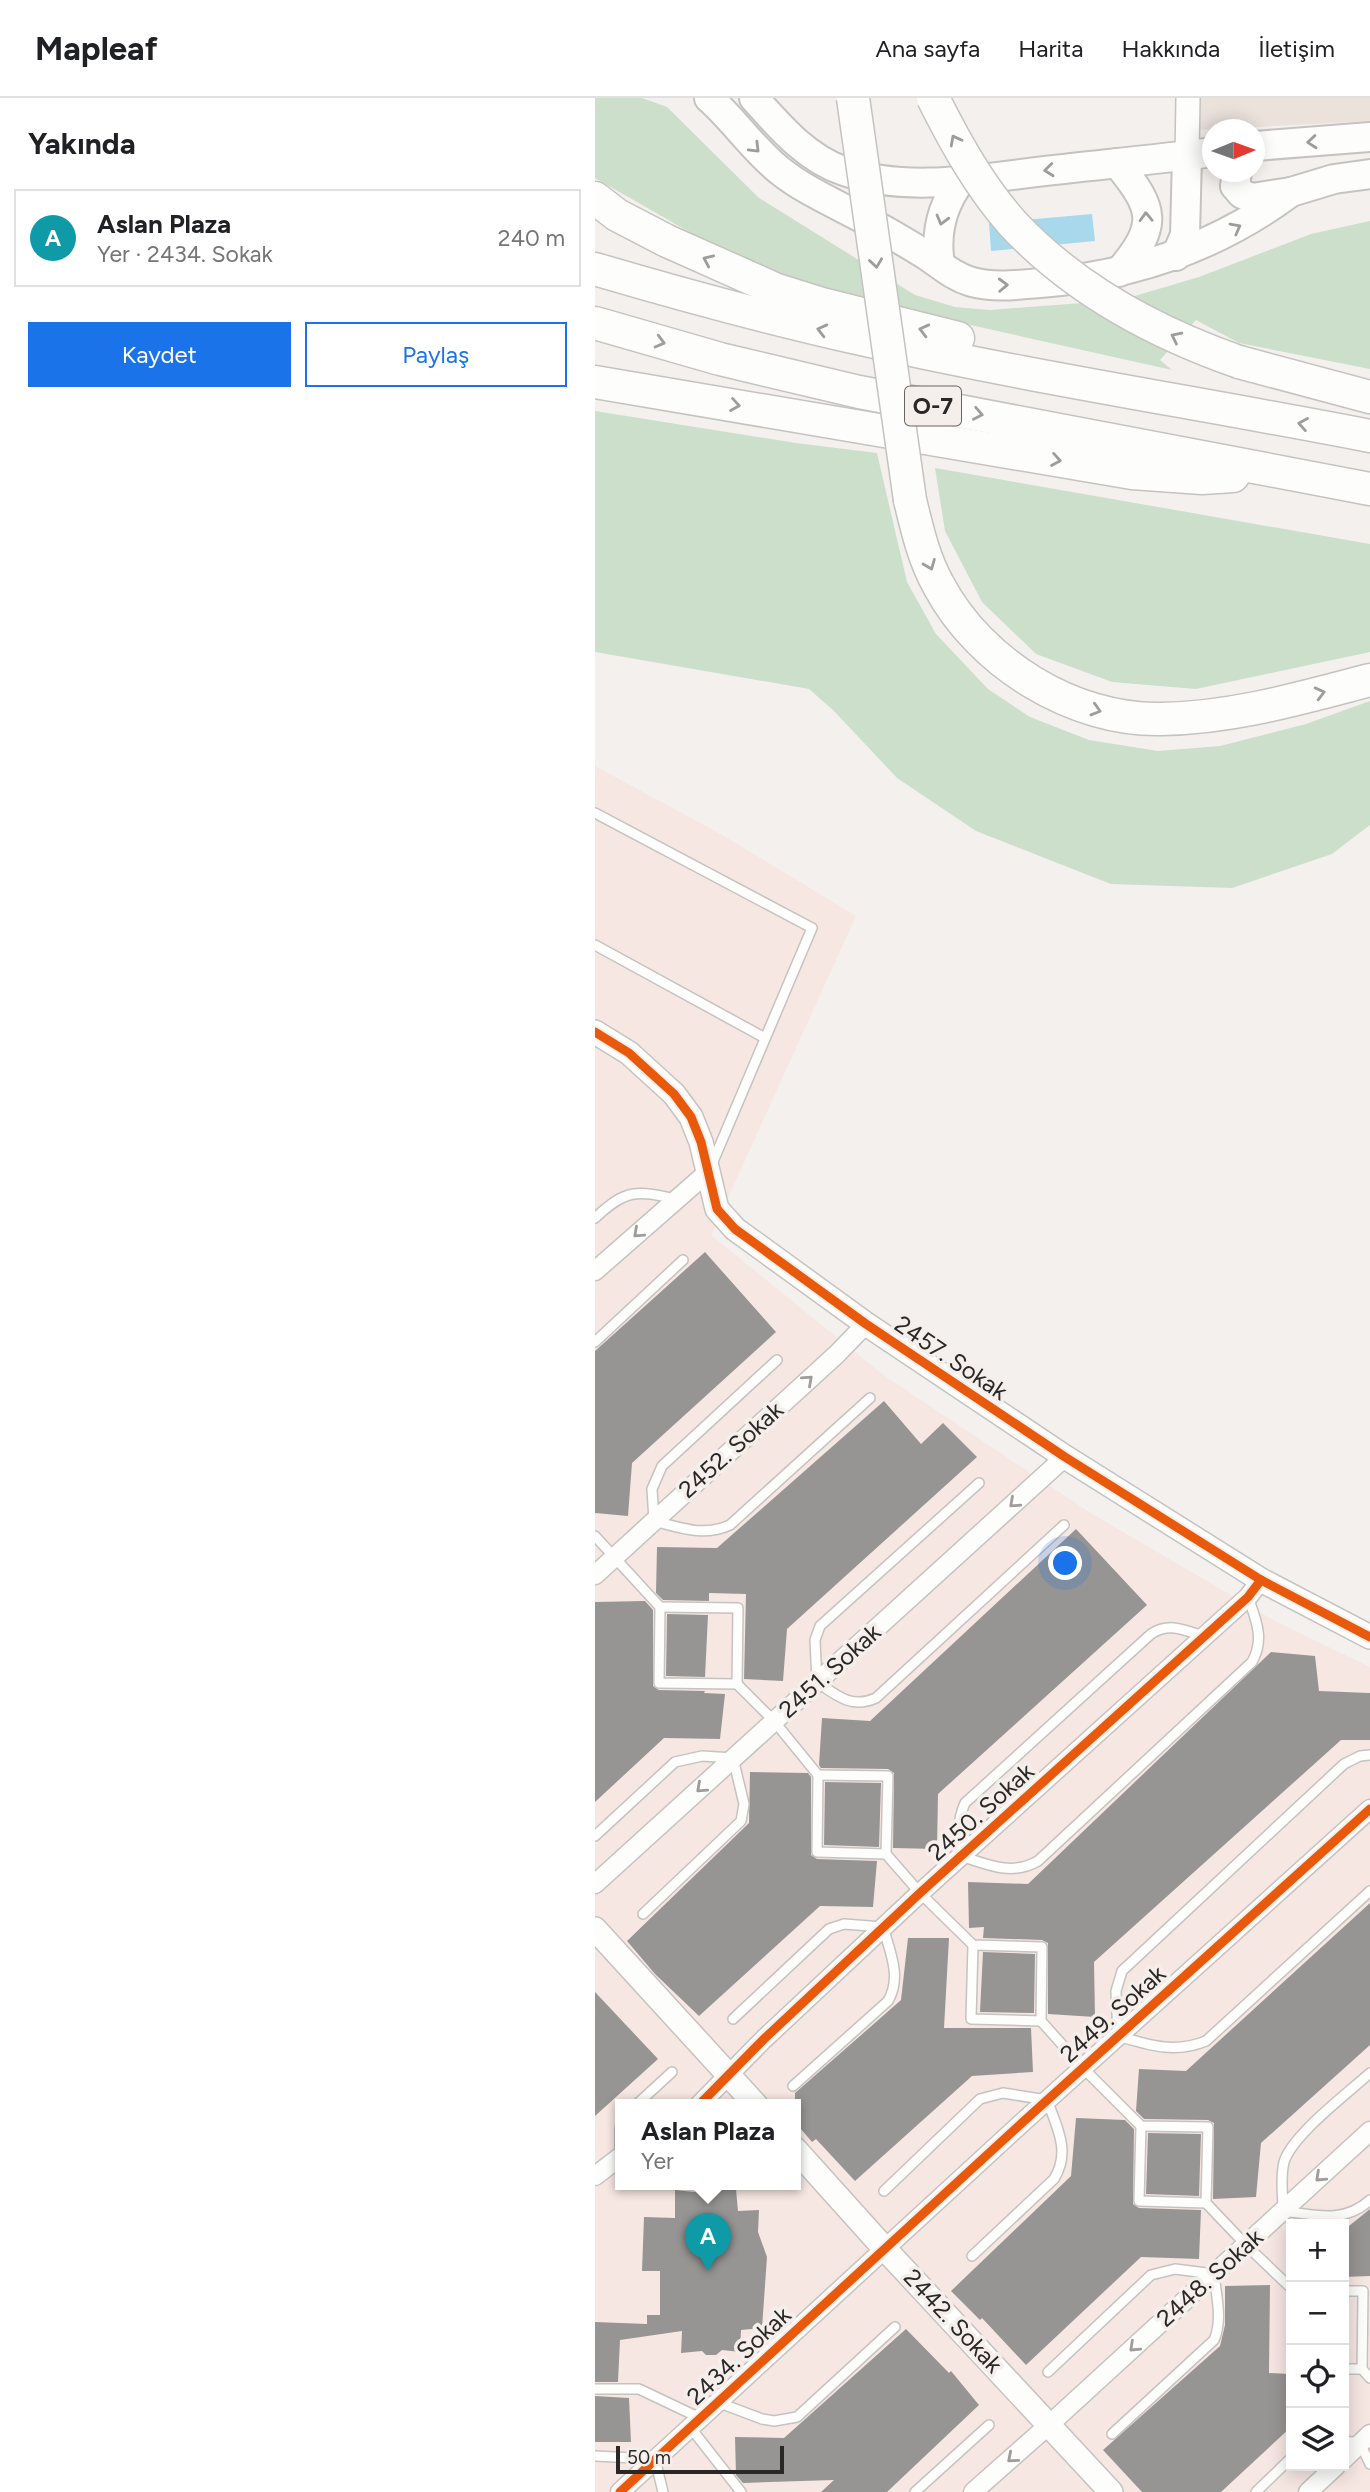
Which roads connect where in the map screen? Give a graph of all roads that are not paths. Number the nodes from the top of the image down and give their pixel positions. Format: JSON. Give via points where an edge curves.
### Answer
{"nodes":[{"id":1,"x":709,"y":98,"type":"edge"},
{"id":2,"x":754,"y":98,"type":"edge"},
{"id":3,"x":853,"y":98,"type":"edge"},
{"id":4,"x":933,"y":98,"type":"edge"},
{"id":5,"x":1188,"y":98,"type":"edge"},
{"id":6,"x":1370,"y":137,"type":"edge"},
{"id":7,"x":1265,"y":145,"type":"edge"},
{"id":8,"x":1200,"y":154,"type":"edge"},
{"id":9,"x":1117,"y":163,"type":"junction"},
{"id":10,"x":1370,"y":174,"type":"edge"},
{"id":11,"x":961,"y":180,"type":"junction"},
{"id":12,"x":1236,"y":182,"type":"edge"},
{"id":13,"x":1291,"y":192,"type":"junction"},
{"id":14,"x":595,"y":198,"type":"edge"},
{"id":15,"x":1176,"y":256,"type":"junction"},
{"id":16,"x":940,"y":264,"type":"junction"},
{"id":17,"x":595,"y":269,"type":"edge"},
{"id":18,"x":1119,"y":272,"type":"junction"},
{"id":19,"x":595,"y":323,"type":"edge"},
{"id":20,"x":595,"y":383,"type":"edge"},
{"id":21,"x":1080,"y":383,"type":"junction"},
{"id":22,"x":1370,"y":397,"type":"edge"},
{"id":23,"x":1370,"y":436,"type":"edge"},
{"id":24,"x":1275,"y":472,"type":"junction"},
{"id":25,"x":1370,"y":489,"type":"edge"},
{"id":26,"x":1370,"y":680,"type":"edge"},
{"id":27,"x":595,"y":813,"type":"edge"},
{"id":28,"x":595,"y":945,"type":"edge"},
{"id":29,"x":595,"y":1032,"type":"edge"},
{"id":30,"x":765,"y":1038,"type":"junction"},
{"id":31,"x":708,"y":1172,"type":"junction"},
{"id":32,"x":677,"y":1200,"type":"junction"},
{"id":33,"x":595,"y":1218,"type":"edge"},
{"id":34,"x":683,"y":1260,"type":"dead end"},
{"id":35,"x":595,"y":1271,"type":"edge"},
{"id":36,"x":866,"y":1324,"type":"junction"},
{"id":37,"x":595,"y":1342,"type":"edge"},
{"id":38,"x":777,"y":1360,"type":"dead end"},
{"id":39,"x":870,"y":1398,"type":"dead end"},
{"id":40,"x":1065,"y":1457,"type":"junction"},
{"id":41,"x":979,"y":1483,"type":"dead end"},
{"id":42,"x":654,"y":1521,"type":"junction"},
{"id":43,"x":1064,"y":1525,"type":"dead end"},
{"id":44,"x":595,"y":1536,"type":"edge"},
{"id":45,"x":614,"y":1558,"type":"junction"},
{"id":46,"x":595,"y":1575,"type":"edge"},
{"id":47,"x":1255,"y":1589,"type":"junction"},
{"id":48,"x":660,"y":1607,"type":"junction"},
{"id":49,"x":1205,"y":1637,"type":"junction"},
{"id":50,"x":1370,"y":1637,"type":"edge"},
{"id":51,"x":817,"y":1682,"type":"junction"},
{"id":52,"x":737,"y":1684,"type":"junction"},
{"id":53,"x":774,"y":1721,"type":"junction"},
{"id":54,"x":1370,"y":1755,"type":"edge"},
{"id":55,"x":733,"y":1758,"type":"junction"},
{"id":56,"x":818,"y":1775,"type":"junction"},
{"id":57,"x":1370,"y":1809,"type":"edge"},
{"id":58,"x":595,"y":1836,"type":"edge"},
{"id":59,"x":886,"y":1854,"type":"junction"},
{"id":60,"x":961,"y":1856,"type":"junction"},
{"id":61,"x":595,"y":1884,"type":"edge"},
{"id":62,"x":1370,"y":1891,"type":"edge"},
{"id":63,"x":920,"y":1893,"type":"junction"},
{"id":64,"x":643,"y":1914,"type":"dead end"},
{"id":65,"x":883,"y":1927,"type":"junction"},
{"id":66,"x":595,"y":1929,"type":"edge"},
{"id":67,"x":973,"y":1945,"type":"junction"},
{"id":68,"x":733,"y":2019,"type":"dead end"},
{"id":69,"x":1041,"y":2021,"type":"junction"},
{"id":70,"x":1118,"y":2036,"type":"junction"},
{"id":71,"x":1083,"y":2067,"type":"junction"},
{"id":72,"x":672,"y":2072,"type":"dead end"},
{"id":73,"x":728,"y":2073,"type":"junction"},
{"id":74,"x":1370,"y":2073,"type":"edge"},
{"id":75,"x":793,"y":2086,"type":"dead end"},
{"id":76,"x":643,"y":2099,"type":"edge"},
{"id":77,"x":704,"y":2099,"type":"edge"},
{"id":78,"x":751,"y":2099,"type":"edge"},
{"id":79,"x":1047,"y":2100,"type":"junction"},
{"id":80,"x":1141,"y":2126,"type":"junction"},
{"id":81,"x":1370,"y":2131,"type":"edge"},
{"id":82,"x":801,"y":2155,"type":"edge"},
{"id":83,"x":615,"y":2161,"type":"edge"},
{"id":84,"x":595,"y":2176,"type":"edge"},
{"id":85,"x":884,"y":2191,"type":"dead end"},
{"id":86,"x":1370,"y":2200,"type":"edge"},
{"id":87,"x":1206,"y":2203,"type":"junction"},
{"id":88,"x":1283,"y":2211,"type":"junction"},
{"id":89,"x":1246,"y":2245,"type":"junction"},
{"id":90,"x":884,"y":2248,"type":"junction"},
{"id":91,"x":972,"y":2256,"type":"dead end"},
{"id":92,"x":1214,"y":2274,"type":"junction"},
{"id":93,"x":1286,"y":2283,"type":"edge"},
{"id":94,"x":1349,"y":2291,"type":"edge"},
{"id":95,"x":895,"y":2327,"type":"dead end"},
{"id":96,"x":1349,"y":2369,"type":"edge"},
{"id":97,"x":1362,"y":2369,"type":"junction"},
{"id":98,"x":1048,"y":2372,"type":"dead end"},
{"id":99,"x":1370,"y":2378,"type":"edge"},
{"id":100,"x":595,"y":2389,"type":"edge"},
{"id":101,"x":717,"y":2402,"type":"junction"},
{"id":102,"x":695,"y":2422,"type":"junction"},
{"id":103,"x":1051,"y":2424,"type":"junction"},
{"id":104,"x":989,"y":2425,"type":"dead end"},
{"id":105,"x":1112,"y":2434,"type":"dead end"},
{"id":106,"x":1358,"y":2440,"type":"edge"},
{"id":107,"x":595,"y":2456,"type":"edge"},
{"id":108,"x":655,"y":2459,"type":"junction"},
{"id":109,"x":1286,"y":2463,"type":"edge"},
{"id":110,"x":1370,"y":2464,"type":"edge"},
{"id":111,"x":1331,"y":2471,"type":"edge"},
{"id":112,"x":620,"y":2492,"type":"edge"},
{"id":113,"x":663,"y":2492,"type":"edge"},
{"id":114,"x":741,"y":2492,"type":"edge"},
{"id":115,"x":915,"y":2492,"type":"edge"},
{"id":116,"x":973,"y":2492,"type":"edge"},
{"id":117,"x":1111,"y":2492,"type":"edge"},
{"id":118,"x":1256,"y":2492,"type":"edge"},
{"id":119,"x":1308,"y":2492,"type":"edge"}],
"edges":[{"from":1,"to":16,"type":"main road","one_way":true,"via":[[781,172]]},
{"from":2,"to":11,"type":"main road","via":[[802,146],[843,171],[887,181]]},
{"from":3,"to":26,"type":"highway","one_way":true,"bridge":true,"via":[[910,500],[938,585],[971,631],[1045,690],[1125,717],[1244,712]]},
{"from":22,"to":4,"type":"highway","one_way":true,"bridge":true,"via":[[1239,362],[1185,342],[1104,298],[1013,223],[963,155]]},
{"from":5,"to":8,"type":"street"},
{"from":6,"to":7,"type":"main road","one_way":true},
{"from":8,"to":9,"type":"main road"},
{"from":8,"to":15,"type":"main road","via":[[1185,234]]},
{"from":9,"to":11,"type":"main road","one_way":true},
{"from":18,"to":9,"type":"main road","one_way":true,"via":[[1145,237],[1148,218],[1145,201]]},
{"from":10,"to":13,"type":"main road"},
{"from":11,"to":16,"type":"main road","one_way":true,"via":[[951,193],[940,228]]},
{"from":12,"to":13,"type":"main road","via":[[1242,194],[1252,198]]},
{"from":15,"to":13,"type":"main road","one_way":true,"via":[[1258,216]]},
{"from":21,"to":14,"type":"highway","one_way":true,"via":[[965,340],[777,290],[667,241]]},
{"from":15,"to":18,"type":"main road"},
{"from":16,"to":18,"type":"main road","one_way":true,"via":[[960,277],[991,286],[1083,280]]},
{"from":21,"to":17,"type":"highway","number":"O-7","one_way":true,"via":[[862,340]]},
{"from":19,"to":24,"type":"highway","number":"O-7","one_way":true,"via":[[859,392]]},
{"from":20,"to":24,"type":"highway","one_way":true,"via":[[1132,473],[1202,478]]},
{"from":23,"to":21,"type":"highway","number":"O-7","one_way":true},
{"from":24,"to":25,"type":"highway","number":"O-7"},
{"from":27,"to":30,"type":"lane","via":[[812,928]]},
{"from":28,"to":30,"type":"lane"},
{"from":29,"to":31,"type":"street","name":"2457. Sokak","via":[[629,1053],[674,1094],[691,1117]]},
{"from":30,"to":31,"type":"lane"},
{"from":31,"to":32,"type":"street"},
{"from":31,"to":36,"type":"street","name":"2457. Sokak","via":[[717,1209],[735,1229]]},
{"from":32,"to":33,"type":"lane","via":[[645,1194],[625,1196]]},
{"from":32,"to":35,"type":"street","one_way":true},
{"from":34,"to":37,"type":"lane"},
{"from":36,"to":40,"type":"street","name":"2457. Sokak"},
{"from":42,"to":36,"type":"street","name":"2452. Sokak","one_way":true},
{"from":38,"to":42,"type":"lane","via":[[661,1466],[652,1489]]},
{"from":39,"to":42,"type":"lane","via":[[730,1525],[701,1532]]},
{"from":40,"to":47,"type":"street","name":"2457. Sokak"},
{"from":40,"to":51,"type":"street","name":"2451. Sokak","one_way":true},
{"from":41,"to":51,"type":"lane","via":[[820,1626],[815,1640]]},
{"from":42,"to":45,"type":"street","name":"2452. Sokak"},
{"from":43,"to":51,"type":"lane","via":[[876,1698],[850,1702]]},
{"from":44,"to":45,"type":"lane"},
{"from":45,"to":46,"type":"street","name":"2452. Sokak"},
{"from":45,"to":48,"type":"lane"},
{"from":47,"to":49,"type":"street","name":"2450. Sokak"},
{"from":47,"to":50,"type":"street","name":"2457. Sokak"},
{"from":47,"to":60,"type":"lane","via":[[1260,1637],[1252,1662],[1038,1861],[1010,1870]]},
{"from":48,"to":52,"type":"lane","via":[[738,1608]]},
{"from":48,"to":52,"type":"lane","via":[[659,1683]]},
{"from":49,"to":60,"type":"street","name":"2450. Sokak"},
{"from":49,"to":60,"type":"lane","via":[[1172,1627],[1151,1634],[965,1803],[958,1830]]},
{"from":51,"to":53,"type":"street","name":"2451. Sokak"},
{"from":52,"to":53,"type":"lane"},
{"from":53,"to":55,"type":"street","name":"2451. Sokak"},
{"from":53,"to":56,"type":"lane"},
{"from":54,"to":70,"type":"lane","via":[[1344,1764],[1122,1971],[1115,2001]]},
{"from":55,"to":58,"type":"lane","via":[[702,1756],[675,1762]]},
{"from":55,"to":61,"type":"street","name":"2451. Sokak","one_way":true},
{"from":55,"to":64,"type":"lane","via":[[744,1804],[741,1821]]},
{"from":56,"to":59,"type":"lane","via":[[817,1852]]},
{"from":56,"to":59,"type":"lane","via":[[888,1776]]},
{"from":57,"to":70,"type":"street","name":"2449. Sokak"},
{"from":59,"to":63,"type":"lane"},
{"from":60,"to":63,"type":"street","name":"2450. Sokak"},
{"from":62,"to":70,"type":"lane","via":[[1206,2041],[1171,2049]]},
{"from":63,"to":65,"type":"street","name":"2450. Sokak"},
{"from":63,"to":67,"type":"lane"},
{"from":65,"to":68,"type":"lane","via":[[844,1924],[829,1929]]},
{"from":65,"to":73,"type":"street","name":"2450. Sokak"},
{"from":65,"to":75,"type":"lane","via":[[895,1966],[888,2001]]},
{"from":66,"to":73,"type":"street"},
{"from":67,"to":69,"type":"lane","via":[[1042,1947]]},
{"from":67,"to":69,"type":"lane","via":[[971,2019]]},
{"from":69,"to":71,"type":"lane"},
{"from":70,"to":71,"type":"street","name":"2449. Sokak"},
{"from":71,"to":79,"type":"street","name":"2449. Sokak"},
{"from":71,"to":80,"type":"lane"},
{"from":72,"to":76,"type":"lane"},
{"from":73,"to":77,"type":"street","name":"2450. Sokak"},
{"from":73,"to":78,"type":"street"},
{"from":74,"to":88,"type":"lane","via":[[1293,2143],[1283,2171]]},
{"from":79,"to":85,"type":"lane","via":[[1003,2093],[980,2099]]},
{"from":79,"to":90,"type":"street","name":"2449. Sokak"},
{"from":79,"to":91,"type":"lane","via":[[1062,2143],[1058,2173]]},
{"from":80,"to":87,"type":"lane","via":[[1139,2201]]},
{"from":80,"to":87,"type":"lane","via":[[1208,2127]]},
{"from":81,"to":88,"type":"street","name":"2448. Sokak","one_way":true},
{"from":82,"to":90,"type":"street","name":"2442. Sokak"},
{"from":83,"to":84,"type":"street"},
{"from":86,"to":88,"type":"lane","via":[[1352,2213],[1333,2217]]},
{"from":87,"to":89,"type":"lane"},
{"from":88,"to":89,"type":"street","name":"2448. Sokak"},
{"from":89,"to":92,"type":"street","name":"2448. Sokak"},
{"from":89,"to":93,"type":"lane"},
{"from":90,"to":101,"type":"street","name":"2434. Sokak"},
{"from":90,"to":103,"type":"street","name":"2442. Sokak"},
{"from":92,"to":98,"type":"lane","via":[[1175,2269],[1151,2275]]},
{"from":92,"to":103,"type":"street","name":"2448. Sokak","one_way":true},
{"from":92,"to":105,"type":"lane","via":[[1219,2318],[1214,2340]]},
{"from":94,"to":97,"type":"lane","via":[[1363,2291]]},
{"from":95,"to":101,"type":"lane","via":[[797,2417],[762,2419]]},
{"from":96,"to":97,"type":"lane"},
{"from":97,"to":99,"type":"lane"},
{"from":100,"to":102,"type":"lane","via":[[639,2389]]},
{"from":101,"to":102,"type":"street","name":"2434. Sokak"},
{"from":102,"to":108,"type":"street","name":"2434. Sokak"},
{"from":102,"to":114,"type":"lane"},
{"from":103,"to":116,"type":"street","name":"2448. Sokak","one_way":true},
{"from":103,"to":117,"type":"street","name":"2442. Sokak"},
{"from":104,"to":115,"type":"lane"},
{"from":106,"to":110,"type":"lane"},
{"from":107,"to":108,"type":"lane"},
{"from":108,"to":112,"type":"street","name":"2434. Sokak"},
{"from":108,"to":113,"type":"lane"},
{"from":109,"to":118,"type":"lane"},
{"from":111,"to":119,"type":"street"}]}
